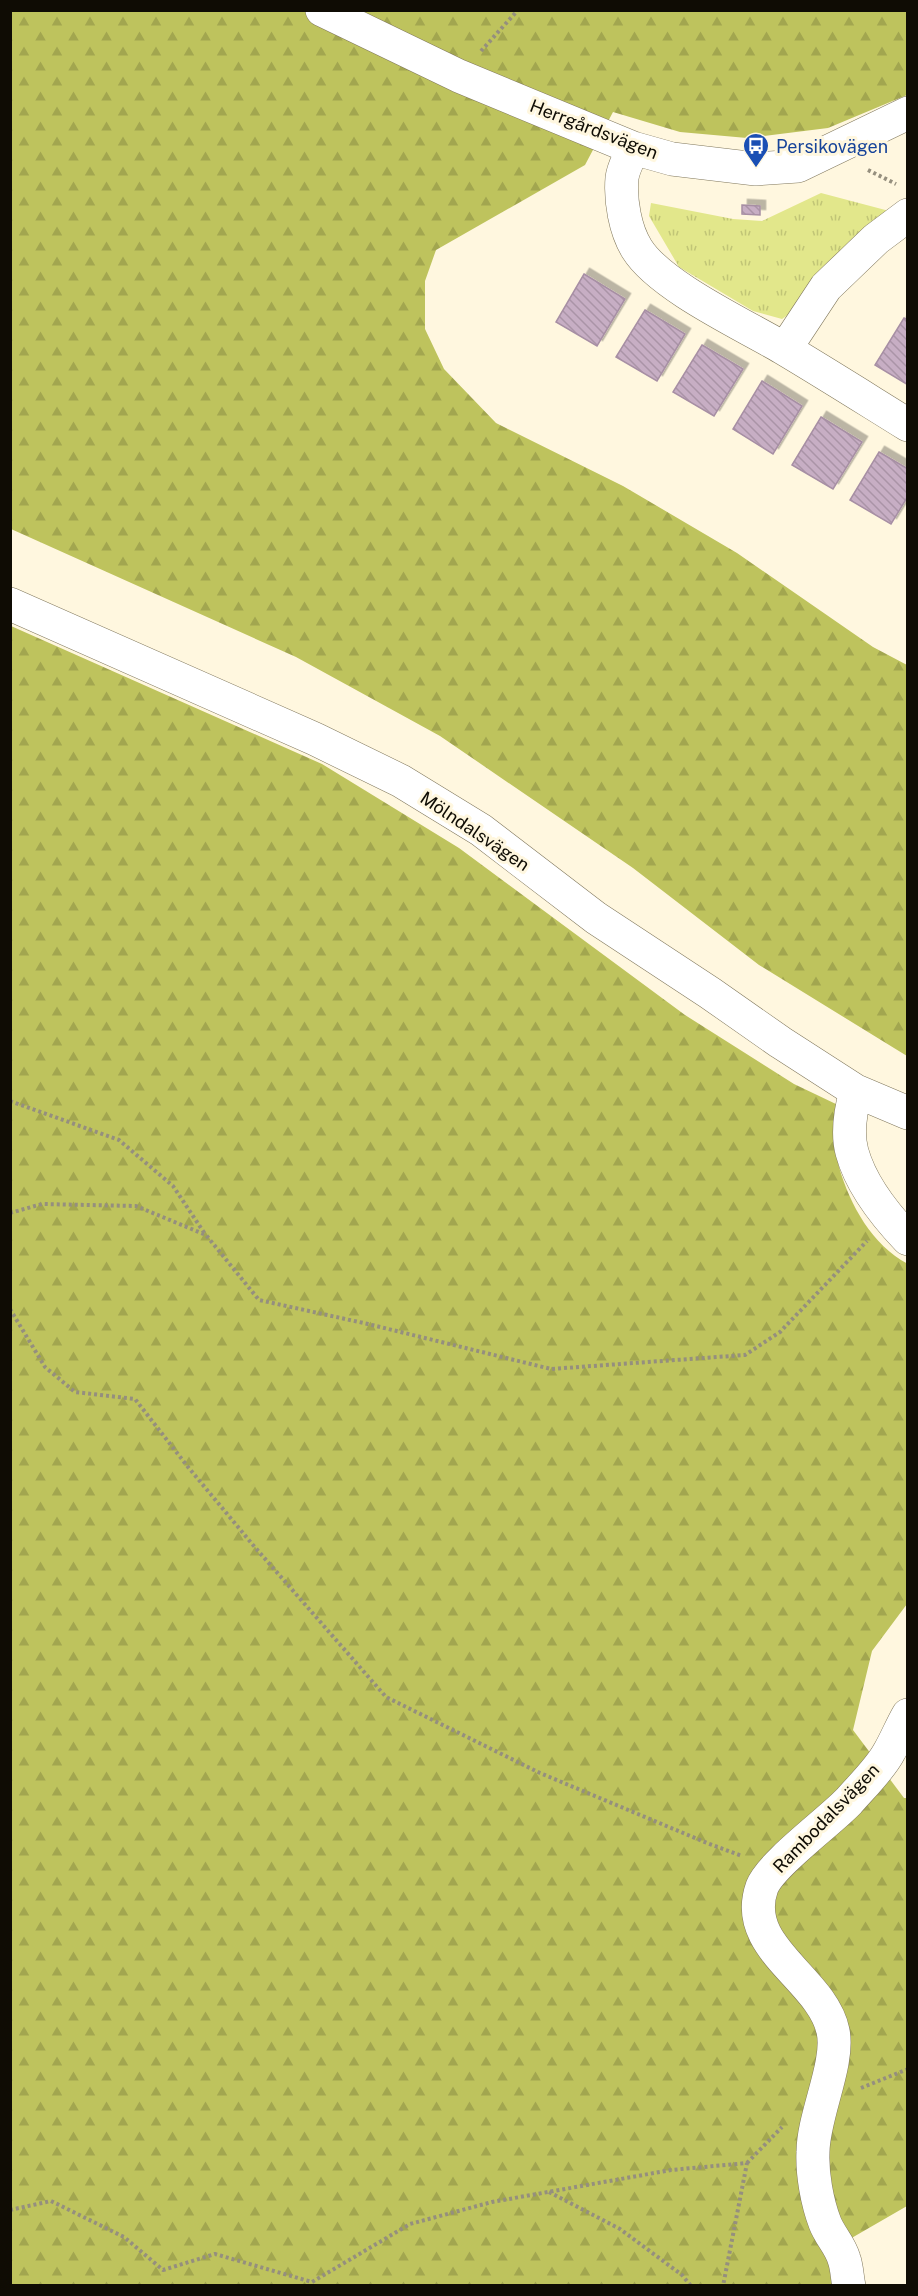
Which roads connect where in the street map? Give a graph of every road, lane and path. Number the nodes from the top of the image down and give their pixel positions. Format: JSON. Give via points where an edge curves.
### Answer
{"nodes":[{"id":1,"x":322,"y":10,"type":"edge"},
{"id":2,"x":908,"y":113,"type":"edge"},
{"id":3,"x":633,"y":148,"type":"junction"},
{"id":4,"x":866,"y":169,"type":"dead end"},
{"id":5,"x":897,"y":185,"type":"dead end"},
{"id":6,"x":908,"y":215,"type":"edge"},
{"id":7,"x":784,"y":349,"type":"junction"},
{"id":8,"x":908,"y":425,"type":"edge"},
{"id":9,"x":10,"y":604,"type":"edge"},
{"id":10,"x":856,"y":1091,"type":"junction"},
{"id":11,"x":10,"y":1101,"type":"edge"},
{"id":12,"x":908,"y":1113,"type":"edge"},
{"id":13,"x":10,"y":1213,"type":"edge"},
{"id":14,"x":898,"y":1229,"type":"edge"},
{"id":15,"x":206,"y":1235,"type":"junction"},
{"id":16,"x":10,"y":1309,"type":"edge"},
{"id":17,"x":908,"y":1715,"type":"edge"},
{"id":18,"x":776,"y":1867,"type":"junction"},
{"id":19,"x":548,"y":2192,"type":"junction"},
{"id":20,"x":10,"y":2211,"type":"edge"},
{"id":21,"x":690,"y":2286,"type":"edge"},
{"id":22,"x":723,"y":2286,"type":"edge"},
{"id":23,"x":849,"y":2286,"type":"edge"}],
"edges":[{"from":1,"to":3,"type":"street","name":"Herrgårdsvägen","via":[[459,75]]},
{"from":2,"to":3,"type":"street","name":"Herrgårdsvägen","via":[[798,166],[756,169],[672,159]]},
{"from":3,"to":7,"type":"street","via":[[622,176],[622,196],[637,248],[656,270],[692,296]]},
{"from":4,"to":5,"type":"path"},
{"from":6,"to":7,"type":"street","via":[[876,239],[826,287]]},
{"from":7,"to":8,"type":"street"},
{"from":9,"to":10,"type":"street","name":"Mölndalsvägen","via":[[401,781],[481,830],[596,918]]},
{"from":10,"to":12,"type":"street","name":"Mölndalsvägen"},
{"from":10,"to":14,"type":"street","via":[[851,1151],[864,1181]]},
{"from":11,"to":15,"type":"path","via":[[119,1140],[173,1186]]},
{"from":13,"to":15,"type":"path","via":[[42,1204],[136,1206]]},
{"from":14,"to":15,"type":"path","via":[[780,1332],[745,1355],[551,1369],[259,1300]]},
{"from":16,"to":18,"type":"path","via":[[45,1367],[75,1392],[135,1399],[246,1536],[386,1697],[540,1773],[707,1844]]},
{"from":17,"to":18,"type":"street","name":"Rambodalsvägen","via":[[888,1754],[849,1801]]},
{"from":18,"to":23,"type":"street","name":"Rambodalsvägen","via":[[762,1886],[758,1907],[762,1930],[819,1999],[834,2032],[834,2051],[814,2129],[812,2153],[825,2224],[845,2261]]},
{"from":19,"to":20,"type":"path","via":[[410,2224],[312,2282],[215,2254],[163,2270],[124,2237],[51,2201]]},
{"from":19,"to":21,"type":"path","via":[[620,2229],[682,2275]]},
{"from":19,"to":22,"type":"path","via":[[670,2169],[747,2163]]}]}
